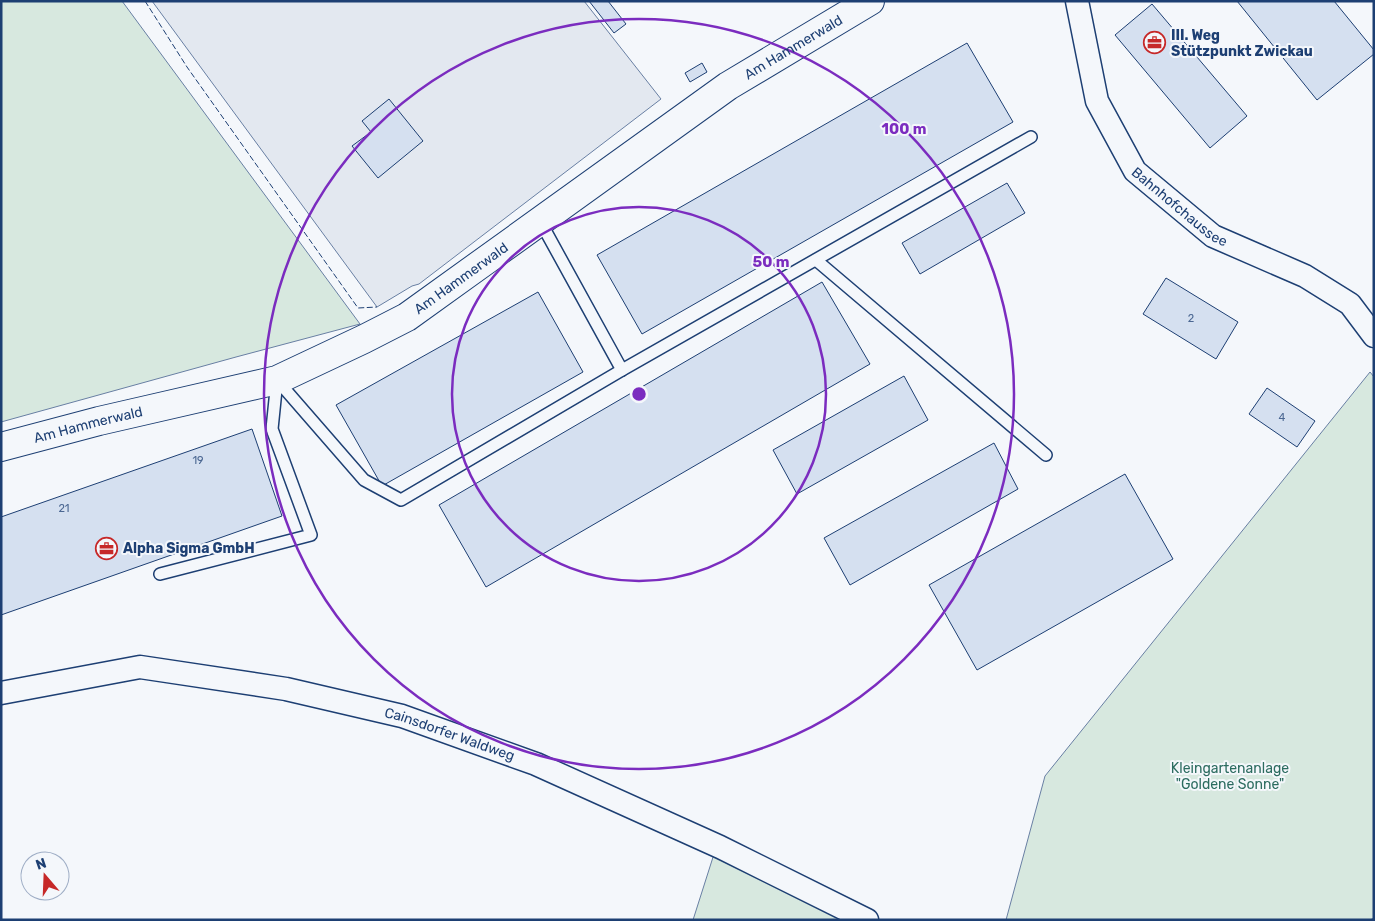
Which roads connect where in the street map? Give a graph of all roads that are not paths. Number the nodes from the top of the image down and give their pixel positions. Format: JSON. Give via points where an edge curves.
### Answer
{"nodes":[{"id":1,"x":870,"y":1,"type":"edge"},
{"id":2,"x":1077,"y":1,"type":"edge"},
{"id":3,"x":1031,"y":137,"type":"dead end"},
{"id":4,"x":540,"y":221,"type":"junction"},
{"id":5,"x":816,"y":260,"type":"junction"},
{"id":6,"x":1374,"y":336,"type":"edge"},
{"id":7,"x":622,"y":370,"type":"junction"},
{"id":8,"x":277,"y":380,"type":"junction"},
{"id":9,"x":1,"y":447,"type":"edge"},
{"id":10,"x":1046,"y":455,"type":"dead end"},
{"id":11,"x":160,"y":574,"type":"dead end"},
{"id":12,"x":1,"y":693,"type":"edge"},
{"id":13,"x":868,"y":920,"type":"edge"}],
"edges":[{"from":1,"to":4,"type":"main road","name":"Am Hammerwald","via":[[728,86]]},
{"from":2,"to":6,"type":"street","name":"Bahnhofchaussee","via":[[1097,101],[1136,171],[1213,236],[1305,276],[1350,304]]},
{"from":3,"to":5,"type":"lane"},
{"from":4,"to":7,"type":"lane"},
{"from":4,"to":8,"type":"main road","name":"Am Hammerwald","via":[[407,317]]},
{"from":5,"to":7,"type":"lane"},
{"from":5,"to":10,"type":"lane"},
{"from":7,"to":8,"type":"lane","via":[[401,500],[364,480]]},
{"from":8,"to":9,"type":"main road","name":"Am Hammerwald"},
{"from":8,"to":11,"type":"lane","via":[[272,429],[311,535]]},
{"from":12,"to":13,"type":"street","name":"Cainsdorfer Waldweg","via":[[140,667],[286,690],[402,716],[536,764],[720,847]]}]}
